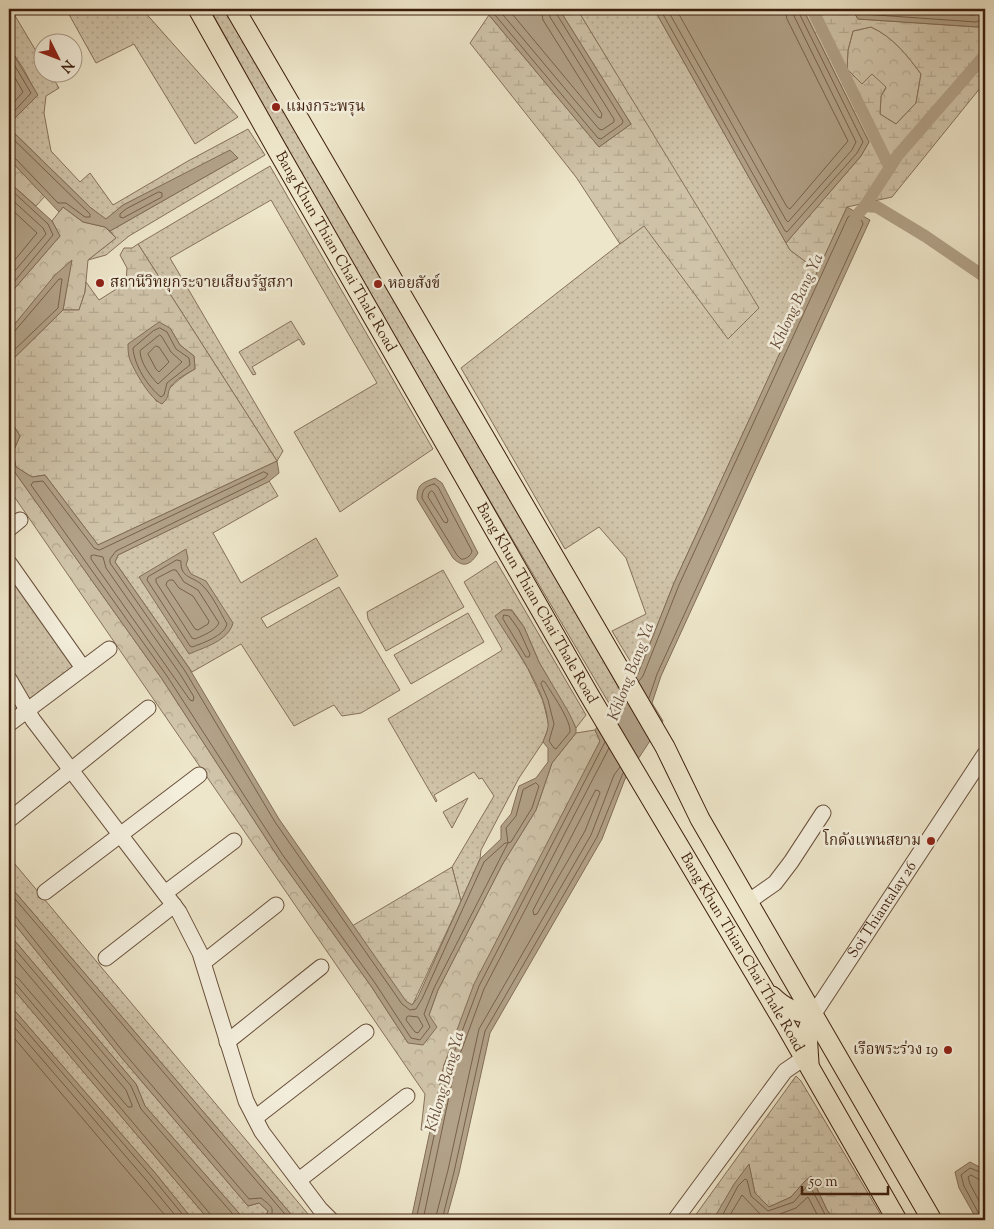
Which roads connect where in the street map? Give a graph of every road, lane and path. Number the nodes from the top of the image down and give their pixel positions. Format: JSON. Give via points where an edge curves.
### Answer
{"nodes":[{"id":1,"x":198,"y":9,"type":"edge"},
{"id":2,"x":204,"y":9,"type":"edge"},
{"id":3,"x":235,"y":9,"type":"edge"},
{"id":4,"x":236,"y":74,"type":"junction"},
{"id":5,"x":9,"y":563,"type":"edge"},
{"id":6,"x":109,"y":649,"type":"dead end"},
{"id":7,"x":83,"y":668,"type":"junction"},
{"id":8,"x":9,"y":679,"type":"edge"},
{"id":9,"x":148,"y":708,"type":"dead end"},
{"id":10,"x":27,"y":710,"type":"junction"},
{"id":11,"x":9,"y":724,"type":"edge"},
{"id":12,"x":985,"y":754,"type":"edge"},
{"id":13,"x":71,"y":770,"type":"junction"},
{"id":14,"x":199,"y":775,"type":"dead end"},
{"id":15,"x":823,"y":813,"type":"dead end"},
{"id":16,"x":9,"y":820,"type":"edge"},
{"id":17,"x":120,"y":835,"type":"junction"},
{"id":18,"x":234,"y":841,"type":"dead end"},
{"id":19,"x":45,"y":892,"type":"dead end"},
{"id":20,"x":169,"y":899,"type":"junction"},
{"id":21,"x":748,"y":902,"type":"junction"},
{"id":22,"x":276,"y":905,"type":"dead end"},
{"id":23,"x":106,"y":958,"type":"dead end"},
{"id":24,"x":204,"y":962,"type":"junction"},
{"id":25,"x":320,"y":967,"type":"dead end"},
{"id":26,"x":759,"y":982,"type":"junction"},
{"id":27,"x":813,"y":1015,"type":"junction"},
{"id":28,"x":366,"y":1032,"type":"dead end"},
{"id":29,"x":227,"y":1042,"type":"junction"},
{"id":30,"x":807,"y":1063,"type":"junction"},
{"id":31,"x":407,"y":1096,"type":"dead end"},
{"id":32,"x":255,"y":1118,"type":"junction"},
{"id":33,"x":299,"y":1180,"type":"junction"},
{"id":34,"x":331,"y":1220,"type":"edge"},
{"id":35,"x":675,"y":1220,"type":"edge"},
{"id":36,"x":897,"y":1220,"type":"edge"},
{"id":37,"x":932,"y":1220,"type":"edge"}],
"edges":[{"from":1,"to":4,"type":"main road","name":"Bang Khun Thian Chai Thale Road"},
{"from":2,"to":4,"type":"main road"},
{"from":3,"to":21,"type":"main road","name":"Bang Khun Thian Chai Thale Road","via":[[665,747],[700,819]]},
{"from":4,"to":26,"type":"main road","name":"Bang Khun Thian Chai Thale Road","via":[[588,693]]},
{"from":5,"to":7,"type":"street"},
{"from":6,"to":7,"type":"street"},
{"from":7,"to":10,"type":"street"},
{"from":8,"to":10,"type":"street"},
{"from":9,"to":13,"type":"street"},
{"from":10,"to":11,"type":"street"},
{"from":10,"to":13,"type":"street"},
{"from":12,"to":27,"type":"street","name":"Soi Thiantalay 26"},
{"from":13,"to":16,"type":"street"},
{"from":13,"to":17,"type":"street"},
{"from":14,"to":17,"type":"street"},
{"from":15,"to":21,"type":"street","via":[[775,883]]},
{"from":17,"to":19,"type":"street"},
{"from":17,"to":20,"type":"street"},
{"from":18,"to":20,"type":"street"},
{"from":20,"to":23,"type":"street"},
{"from":20,"to":24,"type":"street"},
{"from":21,"to":27,"type":"main road","name":"Bang Khun Thian Chai Thale Road"},
{"from":22,"to":24,"type":"street"},
{"from":24,"to":29,"type":"street"},
{"from":25,"to":29,"type":"street"},
{"from":26,"to":27,"type":"main road","via":[[781,1005]]},
{"from":26,"to":30,"type":"main road","name":"Bang Khun Thian Chai Thale Road"},
{"from":27,"to":30,"type":"main road","via":[[807,1032]]},
{"from":27,"to":37,"type":"main road","name":"Bang Khun Thian Chai Thale Road"},
{"from":28,"to":32,"type":"street"},
{"from":29,"to":32,"type":"street","via":[[246,1101]]},
{"from":30,"to":35,"type":"street","via":[[784,1071]]},
{"from":30,"to":36,"type":"main road","name":"Bang Khun Thian Chai Thale Road"},
{"from":31,"to":33,"type":"street"},
{"from":32,"to":33,"type":"street"},
{"from":33,"to":34,"type":"street"}]}
